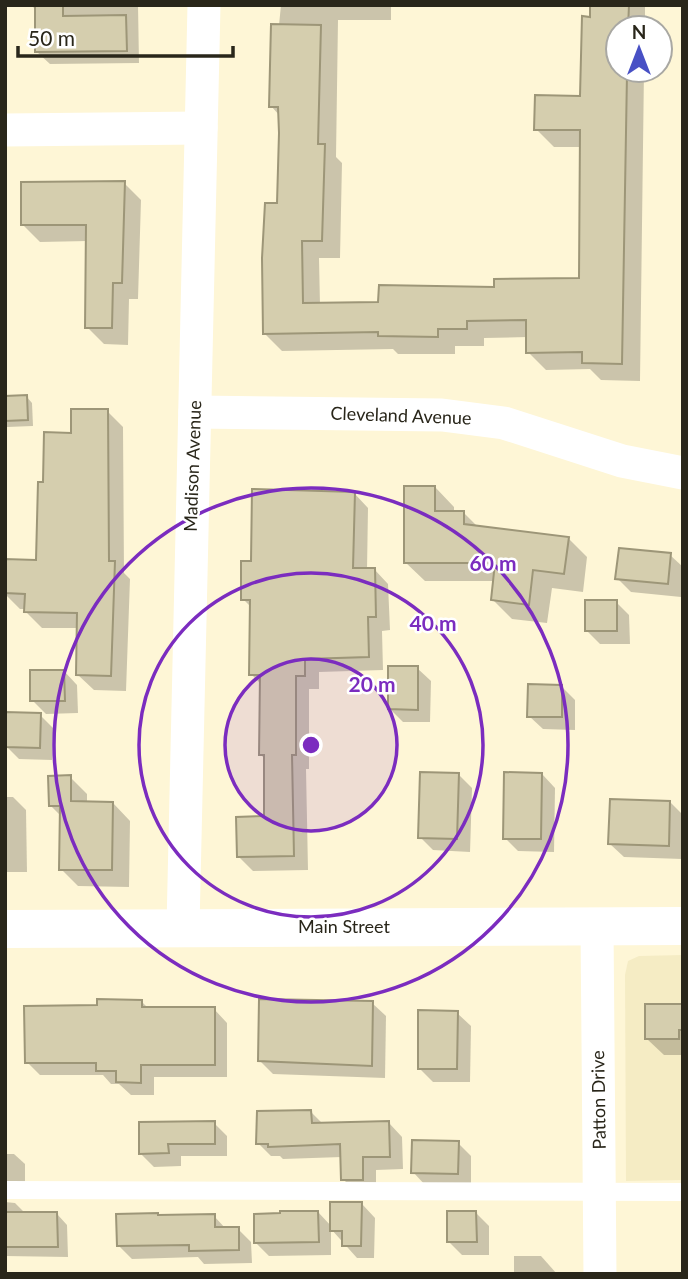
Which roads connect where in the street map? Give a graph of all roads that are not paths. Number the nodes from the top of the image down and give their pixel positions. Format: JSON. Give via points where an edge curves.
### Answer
{"nodes":[{"id":1,"x":204,"y":5,"type":"edge"},
{"id":2,"x":201,"y":128,"type":"junction"},
{"id":3,"x":5,"y":130,"type":"edge"},
{"id":4,"x":195,"y":412,"type":"junction"},
{"id":5,"x":683,"y":473,"type":"edge"},
{"id":6,"x":683,"y":926,"type":"edge"},
{"id":7,"x":183,"y":927,"type":"junction"},
{"id":8,"x":597,"y":927,"type":"junction"},
{"id":9,"x":5,"y":929,"type":"edge"},
{"id":10,"x":5,"y":1190,"type":"edge"},
{"id":11,"x":600,"y":1192,"type":"junction"},
{"id":12,"x":683,"y":1192,"type":"edge"},
{"id":13,"x":600,"y":1274,"type":"edge"}],
"edges":[{"from":1,"to":2,"type":"street","name":"Madison Avenue"},
{"from":2,"to":3,"type":"street"},
{"from":2,"to":4,"type":"street","name":"Madison Avenue"},
{"from":4,"to":5,"type":"street","name":"Cleveland Avenue","via":[[442,415],[504,423],[622,461]]},
{"from":4,"to":7,"type":"street","name":"Madison Avenue"},
{"from":6,"to":8,"type":"main road","name":"Main Street"},
{"from":7,"to":8,"type":"main road","name":"Main Street"},
{"from":7,"to":9,"type":"main road","name":"Main Street"},
{"from":8,"to":11,"type":"street","name":"Patton Drive"},
{"from":10,"to":11,"type":"lane"},
{"from":11,"to":12,"type":"lane"},
{"from":11,"to":13,"type":"street","name":"Patton Drive"}]}
